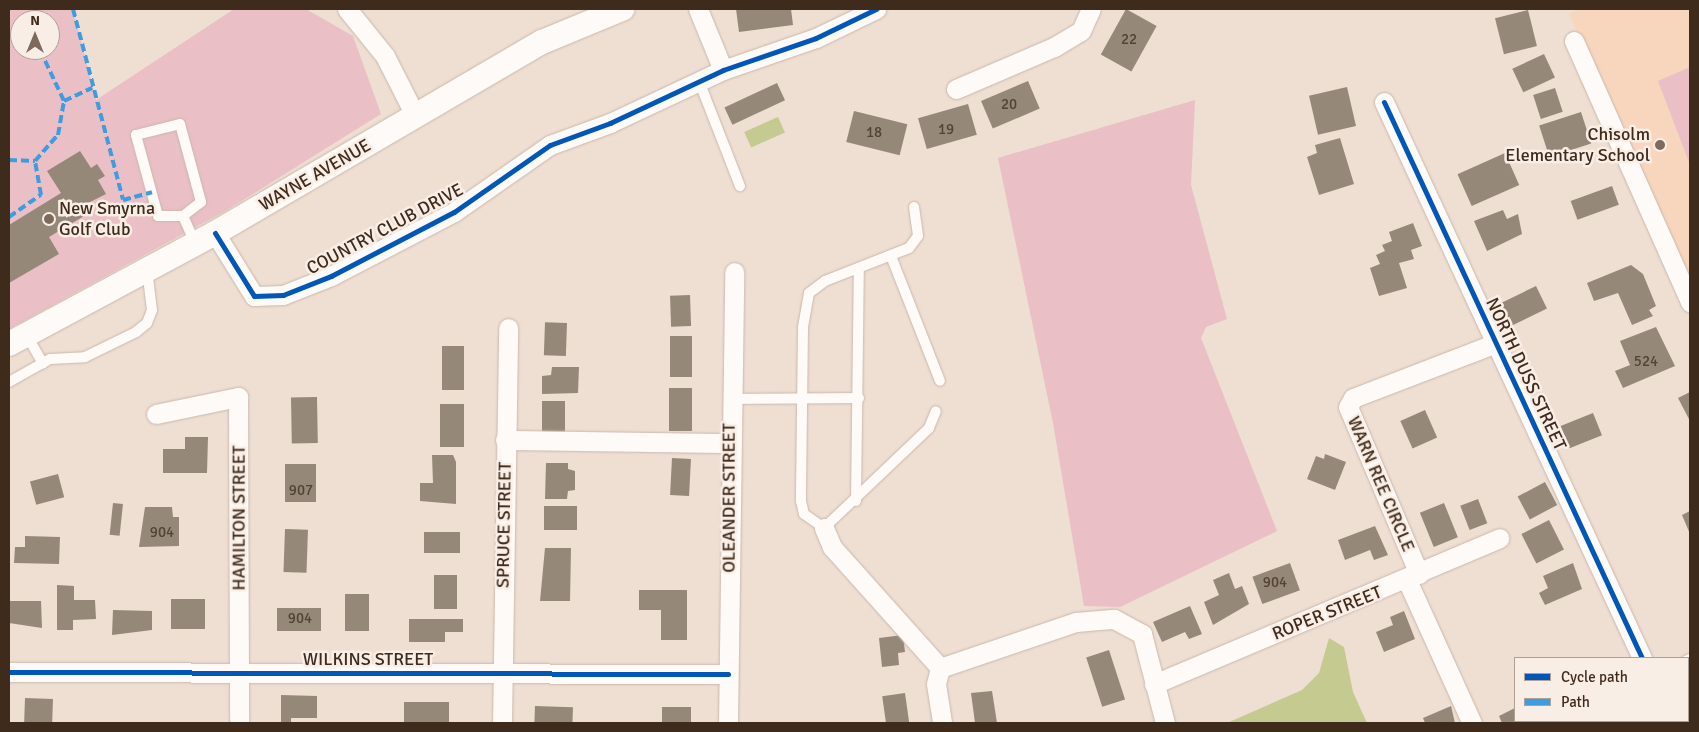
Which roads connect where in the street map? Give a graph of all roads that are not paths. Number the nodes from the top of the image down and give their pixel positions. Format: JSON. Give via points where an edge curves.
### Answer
{"nodes":[{"id":1,"x":347,"y":9,"type":"edge"},
{"id":2,"x":622,"y":9,"type":"edge"},
{"id":3,"x":698,"y":9,"type":"edge"},
{"id":4,"x":876,"y":9,"type":"edge"},
{"id":5,"x":1091,"y":9,"type":"edge"},
{"id":6,"x":1574,"y":41,"type":"dead end"},
{"id":7,"x":724,"y":70,"type":"junction"},
{"id":8,"x":699,"y":81,"type":"junction"},
{"id":9,"x":956,"y":89,"type":"dead end"},
{"id":10,"x":1384,"y":102,"type":"dead end"},
{"id":11,"x":416,"y":117,"type":"junction"},
{"id":12,"x":740,"y":186,"type":"dead end"},
{"id":13,"x":914,"y":207,"type":"dead end"},
{"id":14,"x":183,"y":216,"type":"junction"},
{"id":15,"x":205,"y":238,"type":"junction"},
{"id":16,"x":891,"y":256,"type":"junction"},
{"id":17,"x":147,"y":269,"type":"junction"},
{"id":18,"x":859,"y":271,"type":"junction"},
{"id":19,"x":734,"y":272,"type":"dead end"},
{"id":20,"x":1690,"y":302,"type":"edge"},
{"id":21,"x":508,"y":328,"type":"dead end"},
{"id":22,"x":18,"y":339,"type":"edge"},
{"id":23,"x":1496,"y":343,"type":"junction"},
{"id":24,"x":43,"y":363,"type":"junction"},
{"id":25,"x":940,"y":381,"type":"dead end"},
{"id":26,"x":9,"y":382,"type":"edge"},
{"id":27,"x":859,"y":398,"type":"junction"},
{"id":28,"x":730,"y":399,"type":"junction"},
{"id":29,"x":802,"y":400,"type":"junction"},
{"id":30,"x":936,"y":411,"type":"dead end"},
{"id":31,"x":156,"y":414,"type":"dead end"},
{"id":32,"x":506,"y":440,"type":"junction"},
{"id":33,"x":728,"y":443,"type":"junction"},
{"id":34,"x":856,"y":501,"type":"junction"},
{"id":35,"x":824,"y":528,"type":"junction"},
{"id":36,"x":1499,"y":538,"type":"dead end"},
{"id":37,"x":1413,"y":577,"type":"junction"},
{"id":38,"x":1642,"y":657,"type":"edge"},
{"id":39,"x":940,"y":668,"type":"junction"},
{"id":40,"x":9,"y":672,"type":"edge"},
{"id":41,"x":239,"y":672,"type":"junction"},
{"id":42,"x":502,"y":673,"type":"junction"},
{"id":43,"x":728,"y":674,"type":"junction"},
{"id":44,"x":1154,"y":684,"type":"junction"},
{"id":45,"x":239,"y":723,"type":"edge"},
{"id":46,"x":502,"y":723,"type":"edge"},
{"id":47,"x":728,"y":723,"type":"edge"},
{"id":48,"x":942,"y":723,"type":"edge"},
{"id":49,"x":1165,"y":723,"type":"edge"},
{"id":50,"x":1472,"y":723,"type":"edge"}],
"edges":[{"from":1,"to":11,"type":"street","via":[[385,56]]},
{"from":2,"to":11,"type":"street","name":"WAYNE AVENUE","via":[[542,42]]},
{"from":3,"to":7,"type":"street"},
{"from":4,"to":7,"type":"street","name":"COUNTRY CLUB DRIVE","via":[[816,38]]},
{"from":5,"to":9,"type":"street","via":[[1081,31],[1054,48]]},
{"from":6,"to":20,"type":"street"},
{"from":7,"to":8,"type":"street","name":"COUNTRY CLUB DRIVE"},
{"from":8,"to":12,"type":"lane"},
{"from":8,"to":15,"type":"street","name":"COUNTRY CLUB DRIVE","via":[[618,120],[550,145],[454,212],[330,276],[283,295],[254,296]]},
{"from":10,"to":23,"type":"street","name":"NORTH DUSS STREET"},
{"from":11,"to":15,"type":"street","name":"WAYNE AVENUE"},
{"from":13,"to":16,"type":"lane","via":[[918,236],[909,248]]},
{"from":14,"to":14,"type":"lane","via":[[201,202],[180,124],[136,135],[158,216]]},
{"from":14,"to":15,"type":"lane"},
{"from":15,"to":17,"type":"street","name":"WAYNE AVENUE"},
{"from":16,"to":18,"type":"lane"},
{"from":16,"to":25,"type":"lane"},
{"from":17,"to":22,"type":"street","name":"WAYNE AVENUE"},
{"from":17,"to":24,"type":"lane","via":[[152,291],[148,323],[85,357]]},
{"from":18,"to":27,"type":"lane"},
{"from":18,"to":29,"type":"lane","via":[[825,281],[809,293],[804,308]]},
{"from":19,"to":28,"type":"street","name":"OLEANDER STREET"},
{"from":21,"to":32,"type":"street","name":"SPRUCE STREET"},
{"from":22,"to":24,"type":"lane"},
{"from":23,"to":37,"type":"street","name":"WARN REE CIRCLE","via":[[1353,398],[1348,407]]},
{"from":23,"to":38,"type":"street","name":"NORTH DUSS STREET"},
{"from":24,"to":26,"type":"lane"},
{"from":27,"to":29,"type":"lane"},
{"from":27,"to":34,"type":"lane"},
{"from":28,"to":29,"type":"lane"},
{"from":28,"to":33,"type":"street","name":"OLEANDER STREET"},
{"from":29,"to":35,"type":"lane","via":[[801,501],[804,514]]},
{"from":30,"to":34,"type":"lane","via":[[929,428]]},
{"from":31,"to":41,"type":"street","name":"HAMILTON STREET","via":[[238,397]]},
{"from":32,"to":33,"type":"street"},
{"from":32,"to":42,"type":"street","name":"SPRUCE STREET"},
{"from":33,"to":43,"type":"street","name":"OLEANDER STREET"},
{"from":34,"to":35,"type":"lane"},
{"from":35,"to":39,"type":"street","via":[[832,547]]},
{"from":36,"to":37,"type":"street","name":"ROPER STREET"},
{"from":37,"to":44,"type":"street","name":"ROPER STREET"},
{"from":37,"to":50,"type":"street"},
{"from":39,"to":44,"type":"street","via":[[1076,622],[1114,619],[1142,634]]},
{"from":39,"to":48,"type":"street","via":[[936,684]]},
{"from":40,"to":41,"type":"street","name":"WILKINS STREET"},
{"from":41,"to":42,"type":"street","name":"WILKINS STREET"},
{"from":41,"to":45,"type":"street","name":"HAMILTON STREET"},
{"from":42,"to":43,"type":"street","name":"WILKINS STREET"},
{"from":42,"to":46,"type":"street","name":"SPRUCE STREET"},
{"from":43,"to":47,"type":"street","name":"OLEANDER STREET"},
{"from":44,"to":49,"type":"street"}]}
